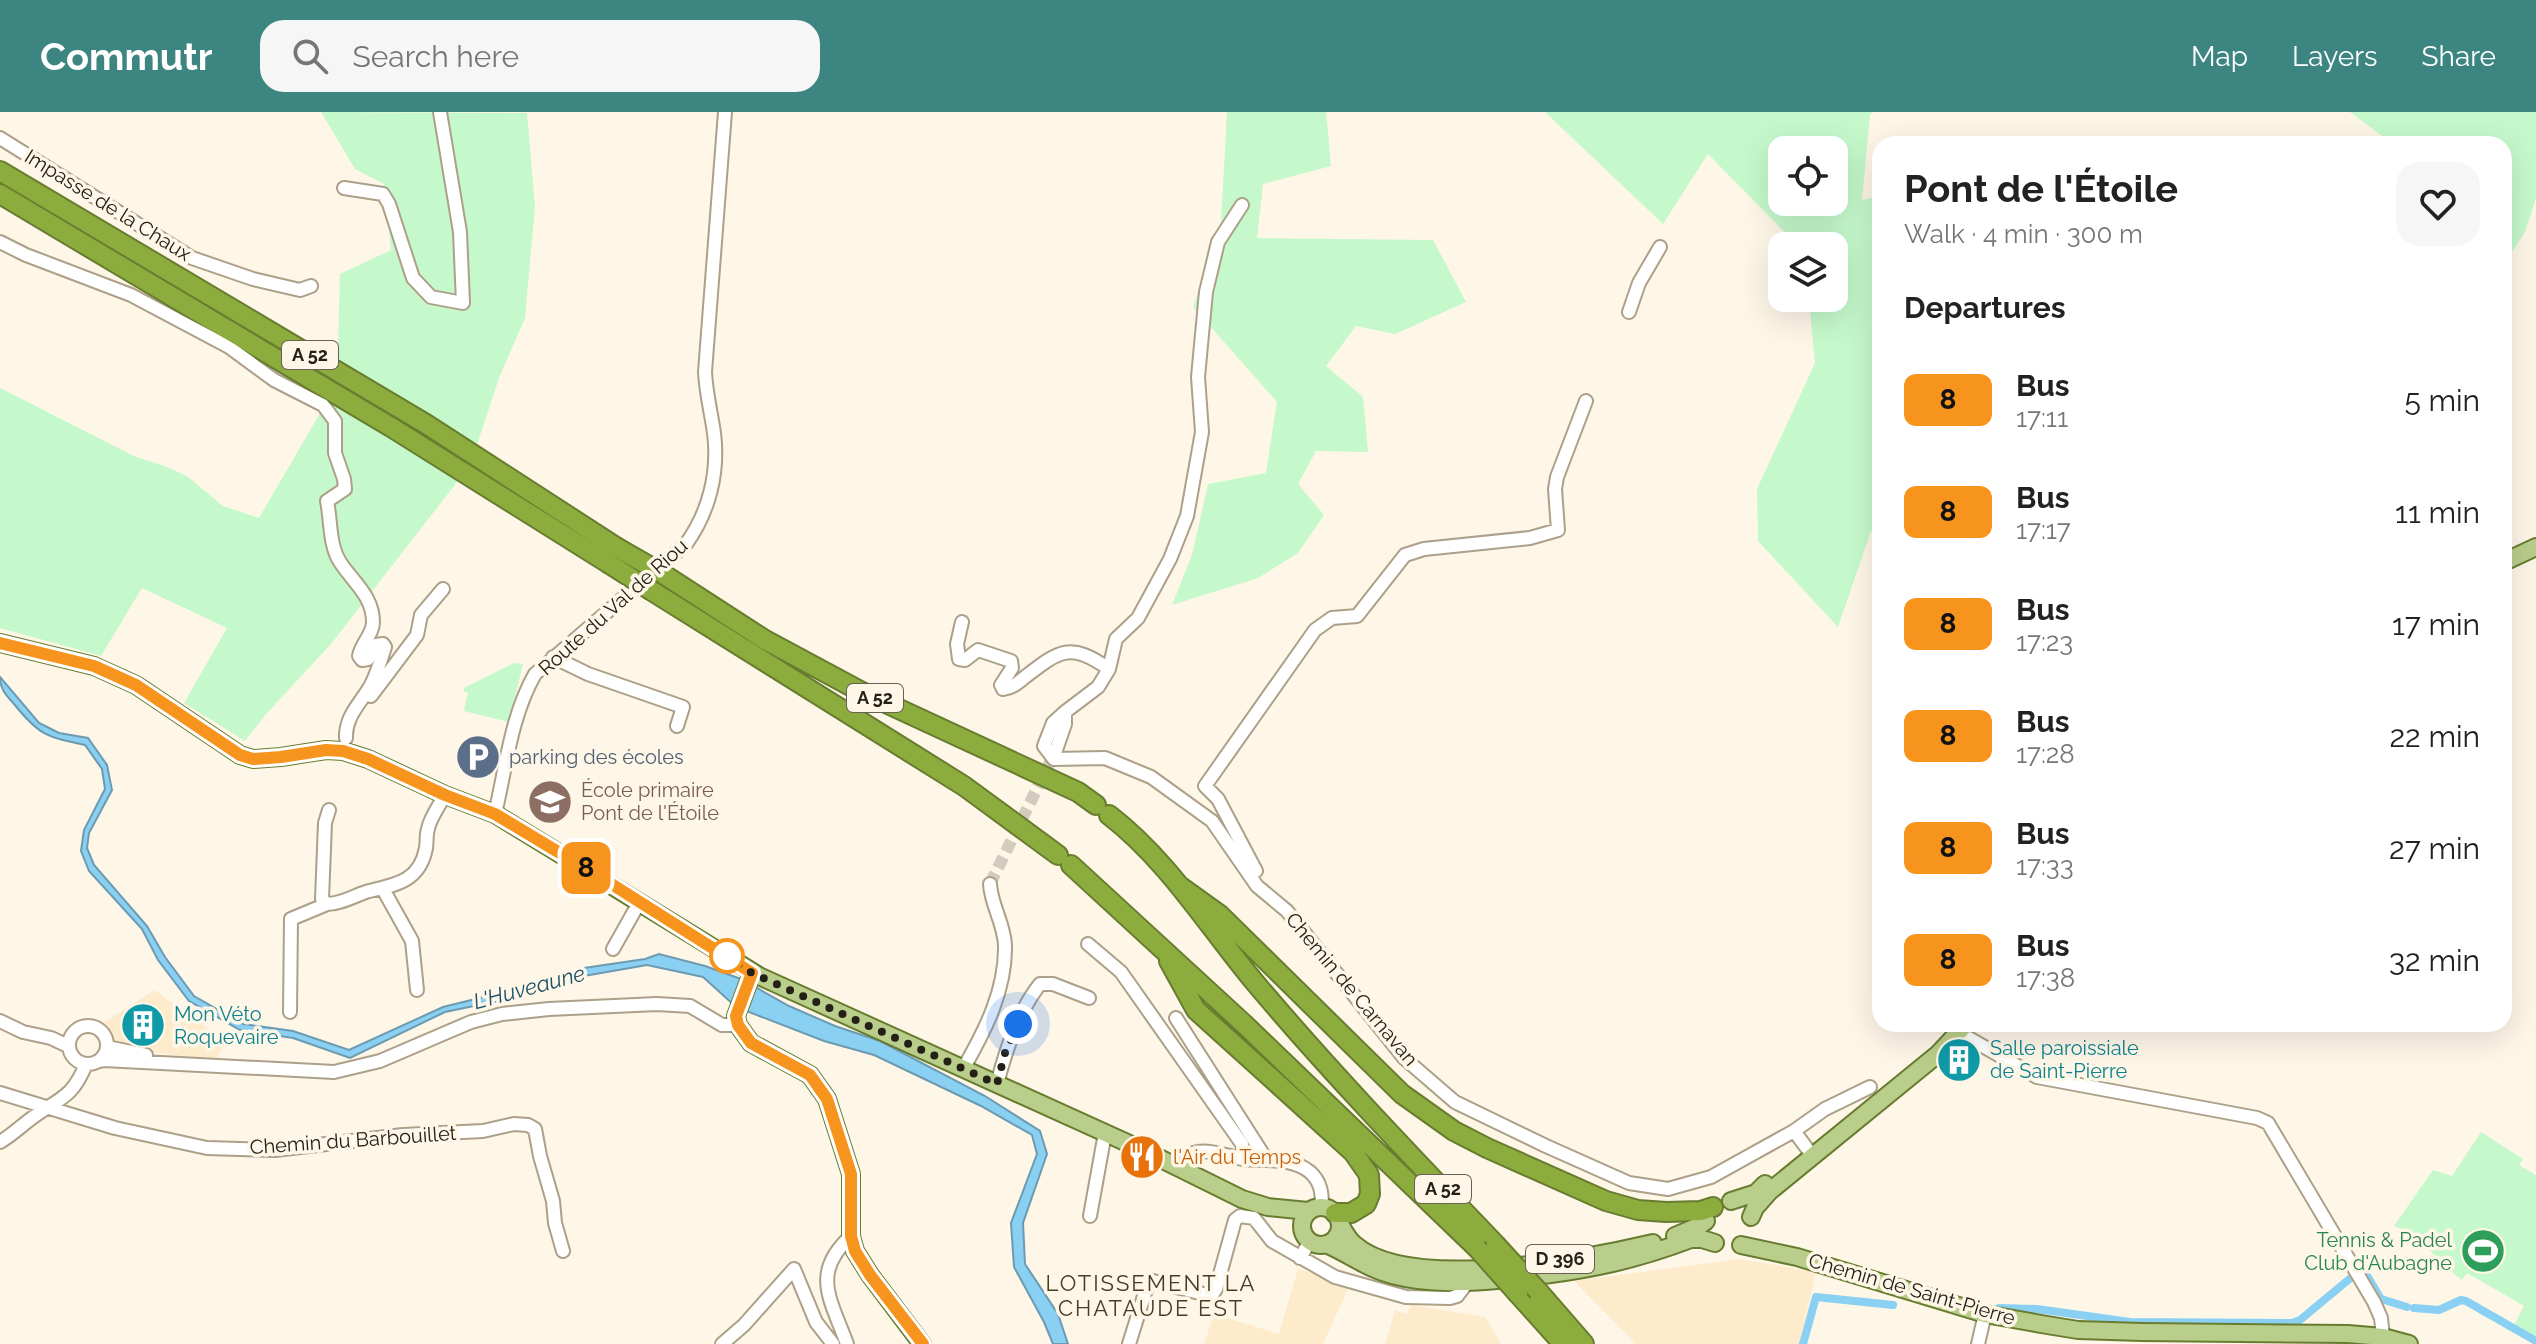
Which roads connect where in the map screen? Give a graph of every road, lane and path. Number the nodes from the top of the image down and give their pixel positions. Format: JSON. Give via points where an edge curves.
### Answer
{"nodes":[{"id":1,"x":440,"y":112,"type":"edge"},
{"id":2,"x":725,"y":112,"type":"edge"},
{"id":3,"x":0,"y":138,"type":"edge"},
{"id":4,"x":0,"y":171,"type":"edge"},
{"id":5,"x":344,"y":188,"type":"dead end"},
{"id":6,"x":0,"y":194,"type":"edge"},
{"id":7,"x":1242,"y":205,"type":"dead end"},
{"id":8,"x":0,"y":242,"type":"edge"},
{"id":9,"x":1660,"y":247,"type":"dead end"},
{"id":10,"x":311,"y":286,"type":"dead end"},
{"id":11,"x":1629,"y":312,"type":"dead end"},
{"id":12,"x":1586,"y":401,"type":"dead end"},
{"id":13,"x":2536,"y":547,"type":"edge"},
{"id":14,"x":612,"y":555,"type":"junction"},
{"id":15,"x":2512,"y":558,"type":"edge"},
{"id":16,"x":443,"y":589,"type":"dead end"},
{"id":17,"x":962,"y":622,"type":"dead end"},
{"id":18,"x":0,"y":643,"type":"edge"},
{"id":19,"x":558,"y":652,"type":"junction"},
{"id":20,"x":1109,"y":669,"type":"junction"},
{"id":21,"x":1065,"y":712,"type":"junction"},
{"id":22,"x":677,"y":726,"type":"dead end"},
{"id":23,"x":345,"y":745,"type":"junction"},
{"id":24,"x":1056,"y":750,"type":"tunnel mouth"},
{"id":25,"x":445,"y":795,"type":"junction"},
{"id":26,"x":329,"y":810,"type":"dead end"},
{"id":27,"x":495,"y":814,"type":"junction"},
{"id":28,"x":990,"y":884,"type":"tunnel mouth"},
{"id":29,"x":1181,"y":887,"type":"junction"},
{"id":30,"x":383,"y":889,"type":"junction"},
{"id":31,"x":640,"y":901,"type":"junction"},
{"id":32,"x":327,"y":904,"type":"junction"},
{"id":33,"x":1287,"y":911,"type":"junction"},
{"id":34,"x":1088,"y":944,"type":"dead end"},
{"id":35,"x":1162,"y":948,"type":"junction"},
{"id":36,"x":613,"y":949,"type":"dead end"},
{"id":37,"x":751,"y":976,"type":"junction"},
{"id":38,"x":417,"y":990,"type":"dead end"},
{"id":39,"x":1089,"y":998,"type":"dead end"},
{"id":40,"x":290,"y":1012,"type":"dead end"},
{"id":41,"x":1176,"y":1018,"type":"dead end"},
{"id":42,"x":737,"y":1021,"type":"junction"},
{"id":43,"x":4,"y":1023,"type":"edge"},
{"id":44,"x":78,"y":1028,"type":"junction"},
{"id":45,"x":1958,"y":1032,"type":"edge"},
{"id":46,"x":1969,"y":1032,"type":"edge"},
{"id":47,"x":68,"y":1046,"type":"junction"},
{"id":48,"x":107,"y":1047,"type":"junction"},
{"id":49,"x":165,"y":1061,"type":"junction"},
{"id":50,"x":91,"y":1063,"type":"junction"},
{"id":51,"x":963,"y":1069,"type":"junction"},
{"id":52,"x":997,"y":1084,"type":"junction"},
{"id":53,"x":1870,"y":1087,"type":"dead end"},
{"id":54,"x":0,"y":1093,"type":"edge"},
{"id":55,"x":1877,"y":1104,"type":"junction"},
{"id":56,"x":48,"y":1107,"type":"junction"},
{"id":57,"x":1794,"y":1131,"type":"junction"},
{"id":58,"x":15,"y":1133,"type":"junction"},
{"id":59,"x":1105,"y":1133,"type":"junction"},
{"id":60,"x":0,"y":1142,"type":"edge"},
{"id":61,"x":0,"y":1151,"type":"edge"},
{"id":62,"x":1809,"y":1151,"type":"junction"},
{"id":63,"x":1245,"y":1159,"type":"junction"},
{"id":64,"x":1266,"y":1159,"type":"junction"},
{"id":65,"x":1183,"y":1172,"type":"junction"},
{"id":66,"x":1268,"y":1207,"type":"junction"},
{"id":67,"x":1717,"y":1210,"type":"junction"},
{"id":68,"x":1326,"y":1213,"type":"junction"},
{"id":69,"x":1090,"y":1216,"type":"dead end"},
{"id":70,"x":1752,"y":1221,"type":"junction"},
{"id":71,"x":851,"y":1236,"type":"junction"},
{"id":72,"x":1313,"y":1238,"type":"junction"},
{"id":73,"x":1715,"y":1243,"type":"junction"},
{"id":74,"x":1741,"y":1245,"type":"junction"},
{"id":75,"x":563,"y":1251,"type":"dead end"},
{"id":76,"x":1797,"y":1257,"type":"junction"},
{"id":77,"x":1300,"y":1258,"type":"junction"},
{"id":78,"x":1153,"y":1265,"type":"dead end"},
{"id":79,"x":1149,"y":1280,"type":"junction"},
{"id":80,"x":1467,"y":1283,"type":"junction"},
{"id":81,"x":1512,"y":1295,"type":"junction"},
{"id":82,"x":1985,"y":1314,"type":"junction"},
{"id":83,"x":2383,"y":1337,"type":"junction"},
{"id":84,"x":2190,"y":1339,"type":"edge"},
{"id":85,"x":722,"y":1344,"type":"edge"},
{"id":86,"x":833,"y":1344,"type":"edge"},
{"id":87,"x":847,"y":1344,"type":"edge"},
{"id":88,"x":922,"y":1344,"type":"edge"},
{"id":89,"x":1129,"y":1344,"type":"edge"},
{"id":90,"x":1546,"y":1344,"type":"edge"},
{"id":91,"x":1563,"y":1344,"type":"edge"},
{"id":92,"x":1585,"y":1344,"type":"edge"},
{"id":93,"x":1978,"y":1344,"type":"edge"},
{"id":94,"x":2409,"y":1344,"type":"edge"}],
"edges":[{"from":1,"to":5,"type":"street","via":[[460,232],[463,303],[431,297],[413,278],[383,194]]},
{"from":2,"to":19,"type":"street","name":"Route du Val de Riou","via":[[705,372],[715,435],[710,498],[686,544]]},
{"from":3,"to":10,"type":"street","name":"Impasse de la Chaux","via":[[192,258],[253,279],[300,290]]},
{"from":4,"to":14,"type":"highway","number":"A 52","via":[[426,424]]},
{"from":6,"to":14,"type":"highway","number":"A 52"},
{"from":7,"to":20,"type":"street","via":[[1218,242],[1206,292],[1198,377],[1202,432],[1187,516],[1138,618],[1116,639]]},
{"from":8,"to":23,"type":"street","via":[[131,295],[229,347],[332,414],[345,489],[327,501],[330,524],[339,561],[366,596],[373,620],[359,656],[368,659],[376,645],[385,647],[345,727]]},
{"from":9,"to":11,"type":"street"},
{"from":12,"to":33,"type":"street","via":[[1557,477],[1558,530],[1405,555],[1357,616],[1332,618],[1315,630],[1205,786],[1218,799],[1253,868]]},
{"from":13,"to":15,"type":"main road"},
{"from":14,"to":29,"type":"highway","number":"A 52","bridge":true,"via":[[663,574],[765,640],[860,691],[1078,792],[1125,828]]},
{"from":14,"to":35,"type":"highway","number":"A 52","bridge":true,"via":[[652,591],[964,786],[1064,860]]},
{"from":16,"to":23,"type":"street","via":[[421,615],[417,635],[360,708]]},
{"from":17,"to":20,"type":"street","via":[[959,659],[978,650],[1011,661],[1003,689],[1065,652],[1081,653]]},
{"from":18,"to":23,"type":"main road","via":[[94,666],[136,685],[253,759]]},
{"from":19,"to":22,"type":"street","via":[[588,674],[683,707]]},
{"from":19,"to":27,"type":"street","name":"Route du Val de Riou","via":[[525,692]]},
{"from":20,"to":21,"type":"street","via":[[1098,687]]},
{"from":21,"to":24,"type":"street"},
{"from":21,"to":33,"type":"street","name":"Chemin de Carnavan","via":[[1053,723],[1044,746],[1054,759],[1105,758],[1151,777],[1212,821],[1257,886]]},
{"from":23,"to":25,"type":"main road"},
{"from":25,"to":27,"type":"main road"},
{"from":25,"to":30,"type":"street","via":[[428,828],[420,865],[408,879]]},
{"from":26,"to":32,"type":"street","via":[[322,899]]},
{"from":27,"to":31,"type":"main road"},
{"from":28,"to":51,"type":"street","via":[[1005,945],[1002,971],[986,1028]]},
{"from":29,"to":67,"type":"highway","via":[[1220,915],[1402,1094],[1454,1131],[1606,1201],[1638,1210]]},
{"from":29,"to":92,"type":"highway","number":"A 52","bridge":true,"via":[[1312,1050]]},
{"from":30,"to":32,"type":"street"},
{"from":30,"to":38,"type":"street","via":[[412,941]]},
{"from":31,"to":36,"type":"street"},
{"from":31,"to":37,"type":"main road"},
{"from":32,"to":40,"type":"street","via":[[291,919]]},
{"from":33,"to":57,"type":"street","name":"Chemin de Carnavan","via":[[1404,1058],[1455,1102],[1629,1183],[1668,1189],[1711,1177]]},
{"from":34,"to":63,"type":"street","via":[[1121,972],[1242,1144]]},
{"from":35,"to":68,"type":"highway","via":[[1196,1010],[1364,1166],[1371,1185],[1366,1204],[1351,1213]]},
{"from":35,"to":81,"type":"highway","number":"A 52","bridge":true,"via":[[1342,1116]]},
{"from":37,"to":42,"type":"main road"},
{"from":37,"to":51,"type":"main road","number":"D 396"},
{"from":39,"to":52,"type":"street","via":[[1040,984],[1005,1053]]},
{"from":41,"to":64,"type":"street"},
{"from":42,"to":49,"type":"street","via":[[722,1025],[690,1006],[549,1009],[471,1022],[380,1061],[334,1072]]},
{"from":42,"to":71,"type":"main road","via":[[751,1043],[810,1075],[831,1107],[851,1174]]},
{"from":43,"to":44,"type":"street","via":[[47,1031]]},
{"from":43,"to":47,"type":"street"},
{"from":44,"to":47,"type":"street"},
{"from":44,"to":48,"type":"street","via":[[98,1028]]},
{"from":45,"to":55,"type":"main road","number":"D 396"},
{"from":46,"to":83,"type":"street","via":[[2037,1077],[2268,1123],[2374,1302]]},
{"from":47,"to":50,"type":"street","via":[[74,1059]]},
{"from":48,"to":49,"type":"street"},
{"from":48,"to":50,"type":"street"},
{"from":49,"to":50,"type":"street"},
{"from":50,"to":56,"type":"street","via":[[74,1089]]},
{"from":51,"to":52,"type":"main road","number":"D 396"},
{"from":52,"to":59,"type":"main road","number":"D 396"},
{"from":53,"to":57,"type":"street","name":"Chemin de Carnavan"},
{"from":54,"to":56,"type":"street"},
{"from":55,"to":62,"type":"main road","number":"D 396"},
{"from":55,"to":70,"type":"main road","number":"D 396","via":[[1770,1191],[1755,1208]]},
{"from":56,"to":58,"type":"street"},
{"from":56,"to":75,"type":"street","name":"Chemin du Barbouillet","via":[[207,1148],[275,1150],[528,1125],[538,1138]]},
{"from":57,"to":62,"type":"street"},
{"from":58,"to":60,"type":"street"},
{"from":58,"to":61,"type":"street"},
{"from":59,"to":65,"type":"main road","number":"D 396"},
{"from":59,"to":69,"type":"street"},
{"from":62,"to":67,"type":"main road","number":"D 396","via":[[1756,1193]]},
{"from":63,"to":64,"type":"street"},
{"from":63,"to":65,"type":"street","via":[[1205,1151],[1190,1154]]},
{"from":64,"to":68,"type":"street","via":[[1307,1170],[1318,1182]]},
{"from":65,"to":66,"type":"main road","number":"D 396"},
{"from":66,"to":68,"type":"main road","number":"D 396"},
{"from":66,"to":72,"type":"main road","number":"D 396"},
{"from":67,"to":68,"type":"main road","number":"D 396","via":[[1699,1226],[1618,1251],[1442,1270],[1380,1258],[1355,1245]]},
{"from":67,"to":70,"type":"main road","via":[[1740,1203]]},
{"from":67,"to":73,"type":"main road","via":[[1706,1229]]},
{"from":68,"to":72,"type":"main road","via":[[1302,1222]]},
{"from":68,"to":72,"type":"main road","via":[[1337,1236]]},
{"from":70,"to":74,"type":"main road","via":[[1751,1233]]},
{"from":70,"to":76,"type":"main road","name":"Chemin de Saint-Pierre","via":[[1763,1241]]},
{"from":71,"to":87,"type":"street","via":[[833,1255],[827,1289]]},
{"from":71,"to":88,"type":"main road","via":[[863,1266]]},
{"from":72,"to":77,"type":"street"},
{"from":72,"to":80,"type":"main road","number":"D 396","via":[[1389,1275]]},
{"from":73,"to":74,"type":"main road"},
{"from":73,"to":80,"type":"main road","number":"D 396","via":[[1691,1239],[1608,1266]]},
{"from":74,"to":76,"type":"main road","name":"Chemin de Saint-Pierre"},
{"from":76,"to":82,"type":"main road","name":"Chemin de Saint-Pierre"},
{"from":77,"to":79,"type":"street","via":[[1272,1241],[1254,1218],[1240,1216],[1211,1296]]},
{"from":77,"to":80,"type":"street","via":[[1335,1277],[1406,1297],[1450,1298]]},
{"from":78,"to":79,"type":"street"},
{"from":79,"to":89,"type":"street"},
{"from":81,"to":90,"type":"highway"},
{"from":81,"to":91,"type":"highway"},
{"from":82,"to":84,"type":"main road","name":"Chemin de Saint-Pierre","via":[[2078,1330]]},
{"from":82,"to":93,"type":"street"},
{"from":83,"to":84,"type":"main road","name":"Chemin de Saint-Pierre"},
{"from":83,"to":94,"type":"main road","name":"Chemin de Saint-Pierre"},
{"from":85,"to":86,"type":"street","via":[[794,1269],[816,1322]]}]}
